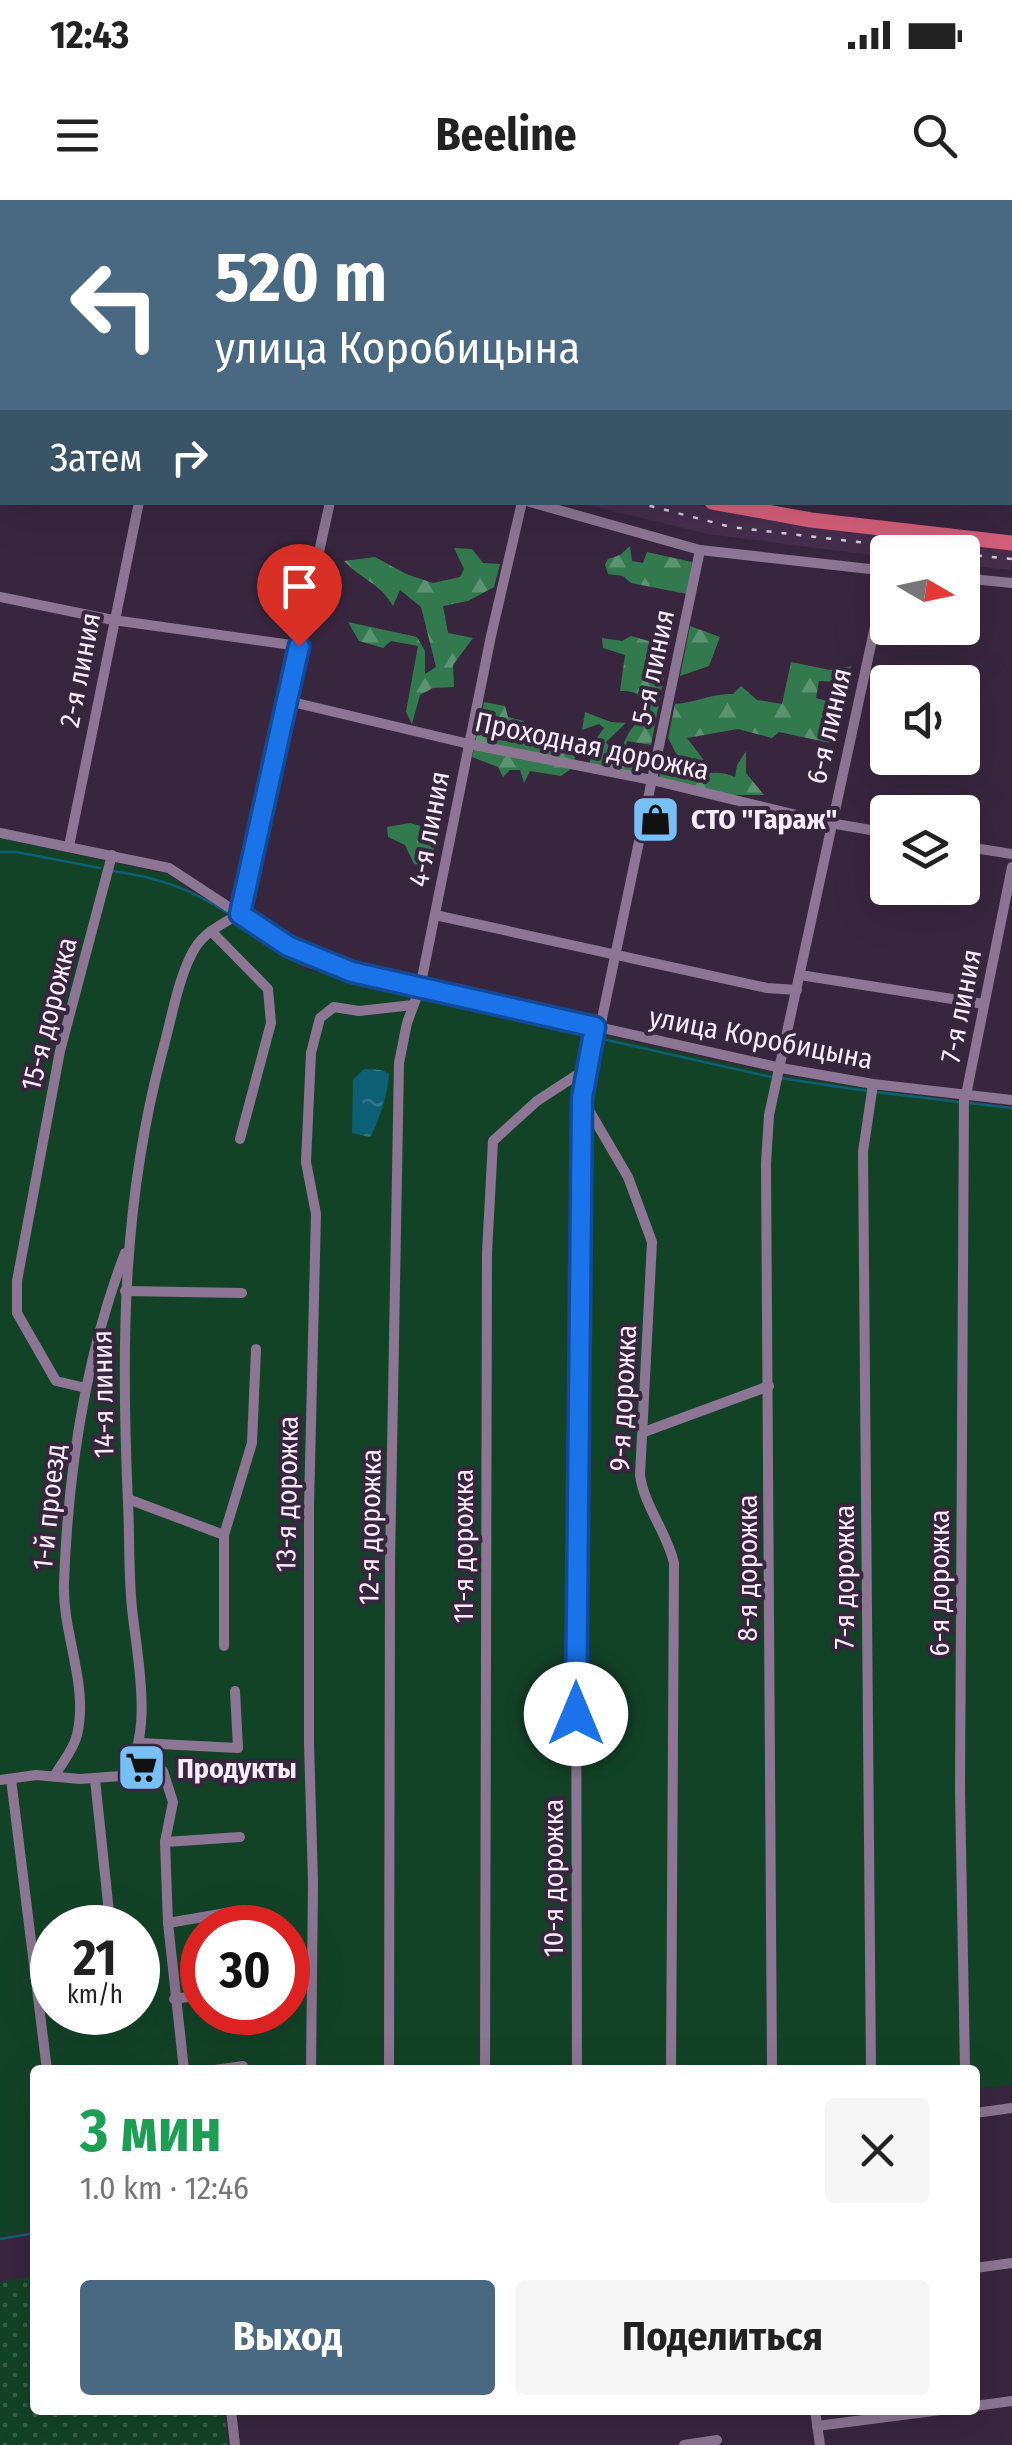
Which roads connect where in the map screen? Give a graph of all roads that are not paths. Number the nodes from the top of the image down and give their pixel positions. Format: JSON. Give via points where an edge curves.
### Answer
{"nodes":[{"id":1,"x":138,"y":505,"type":"edge"},
{"id":2,"x":329,"y":505,"type":"edge"},
{"id":3,"x":521,"y":505,"type":"edge"},
{"id":4,"x":541,"y":505,"type":"edge"},
{"id":5,"x":730,"y":505,"type":"edge"},
{"id":6,"x":776,"y":505,"type":"edge"},
{"id":7,"x":1012,"y":533,"type":"edge"},
{"id":8,"x":1012,"y":542,"type":"edge"},
{"id":9,"x":700,"y":550,"type":"junction"},
{"id":10,"x":870,"y":570,"type":"edge"},
{"id":11,"x":980,"y":579,"type":"edge"},
{"id":12,"x":1012,"y":582,"type":"edge"},
{"id":13,"x":0,"y":597,"type":"edge"},
{"id":14,"x":113,"y":620,"type":"junction"},
{"id":15,"x":870,"y":645,"type":"edge"},
{"id":16,"x":299,"y":646,"type":"junction"},
{"id":17,"x":288,"y":701,"type":"junction"},
{"id":18,"x":469,"y":744,"type":"junction"},
{"id":19,"x":652,"y":780,"type":"junction"},
{"id":20,"x":830,"y":822,"type":"junction"},
{"id":21,"x":870,"y":829,"type":"edge"},
{"id":22,"x":0,"y":833,"type":"edge"},
{"id":23,"x":69,"y":846,"type":"junction"},
{"id":24,"x":980,"y":849,"type":"edge"},
{"id":25,"x":1012,"y":854,"type":"edge"},
{"id":26,"x":112,"y":855,"type":"junction"},
{"id":27,"x":1012,"y":868,"type":"edge"},
{"id":28,"x":240,"y":914,"type":"junction"},
{"id":29,"x":435,"y":915,"type":"junction"},
{"id":30,"x":211,"y":931,"type":"junction"},
{"id":31,"x":616,"y":954,"type":"junction"},
{"id":32,"x":800,"y":974,"type":"junction"},
{"id":33,"x":420,"y":988,"type":"junction"},
{"id":34,"x":796,"y":990,"type":"junction"},
{"id":35,"x":984,"y":1004,"type":"junction"},
{"id":36,"x":412,"y":1005,"type":"junction"},
{"id":37,"x":597,"y":1028,"type":"junction"},
{"id":38,"x":781,"y":1068,"type":"junction"},
{"id":39,"x":586,"y":1069,"type":"junction"},
{"id":40,"x":872,"y":1084,"type":"junction"},
{"id":41,"x":965,"y":1096,"type":"junction"},
{"id":42,"x":582,"y":1098,"type":"junction"},
{"id":43,"x":1012,"y":1100,"type":"edge"},
{"id":44,"x":240,"y":1140,"type":"dead end"},
{"id":45,"x":130,"y":1243,"type":"junction"},
{"id":46,"x":125,"y":1290,"type":"junction"},
{"id":47,"x":242,"y":1294,"type":"dead end"},
{"id":48,"x":256,"y":1349,"type":"dead end"},
{"id":49,"x":769,"y":1386,"type":"junction"},
{"id":50,"x":86,"y":1388,"type":"junction"},
{"id":51,"x":644,"y":1432,"type":"junction"},
{"id":52,"x":128,"y":1499,"type":"junction"},
{"id":53,"x":224,"y":1535,"type":"junction"},
{"id":54,"x":224,"y":1646,"type":"dead end"},
{"id":55,"x":236,"y":1691,"type":"dead end"},
{"id":56,"x":139,"y":1746,"type":"junction"},
{"id":57,"x":55,"y":1776,"type":"junction"},
{"id":58,"x":6,"y":1779,"type":"edge"},
{"id":59,"x":95,"y":1779,"type":"junction"},
{"id":60,"x":240,"y":1837,"type":"dead end"},
{"id":61,"x":165,"y":1842,"type":"junction"},
{"id":62,"x":108,"y":1905,"type":"edge"},
{"id":63,"x":180,"y":1921,"type":"edge"},
{"id":64,"x":168,"y":1923,"type":"junction"},
{"id":65,"x":180,"y":1998,"type":"edge"},
{"id":66,"x":174,"y":1999,"type":"junction"},
{"id":67,"x":45,"y":2065,"type":"edge"},
{"id":68,"x":183,"y":2065,"type":"edge"},
{"id":69,"x":310,"y":2065,"type":"edge"},
{"id":70,"x":389,"y":2065,"type":"edge"},
{"id":71,"x":485,"y":2065,"type":"edge"},
{"id":72,"x":577,"y":2065,"type":"edge"},
{"id":73,"x":671,"y":2065,"type":"edge"},
{"id":74,"x":772,"y":2065,"type":"edge"},
{"id":75,"x":870,"y":2065,"type":"edge"},
{"id":76,"x":965,"y":2065,"type":"edge"},
{"id":77,"x":1012,"y":2108,"type":"edge"},
{"id":78,"x":980,"y":2112,"type":"edge"},
{"id":79,"x":1012,"y":2263,"type":"edge"},
{"id":80,"x":980,"y":2267,"type":"edge"},
{"id":81,"x":1012,"y":2401,"type":"edge"},
{"id":82,"x":980,"y":2405,"type":"edge"},
{"id":83,"x":232,"y":2415,"type":"edge"},
{"id":84,"x":816,"y":2415,"type":"edge"},
{"id":85,"x":902,"y":2415,"type":"edge"},
{"id":86,"x":817,"y":2426,"type":"junction"},
{"id":87,"x":717,"y":2440,"type":"dead end"},
{"id":88,"x":236,"y":2445,"type":"edge"},
{"id":89,"x":684,"y":2445,"type":"edge"},
{"id":90,"x":820,"y":2445,"type":"edge"}],
"edges":[{"from":1,"to":14,"type":"street","name":"2-я линия"},
{"from":2,"to":16,"type":"street"},
{"from":3,"to":18,"type":"street","name":"4-я линия"},
{"from":4,"to":9,"type":"street"},
{"from":5,"to":8,"type":"highway"},
{"from":6,"to":7,"type":"highway"},
{"from":9,"to":10,"type":"street"},
{"from":9,"to":19,"type":"street","name":"5-я линия"},
{"from":11,"to":12,"type":"street"},
{"from":13,"to":14,"type":"street"},
{"from":14,"to":16,"type":"street"},
{"from":14,"to":23,"type":"street","name":"2-я линия"},
{"from":15,"to":20,"type":"street","name":"6-я линия"},
{"from":16,"to":17,"type":"street"},
{"from":17,"to":18,"type":"street","name":"Проходная дорожка"},
{"from":17,"to":28,"type":"street"},
{"from":18,"to":19,"type":"street","name":"Проходная дорожка"},
{"from":18,"to":29,"type":"street","name":"4-я линия"},
{"from":19,"to":20,"type":"street","name":"Проходная дорожка"},
{"from":19,"to":31,"type":"street","name":"5-я линия"},
{"from":20,"to":21,"type":"street","name":"Проходная дорожка"},
{"from":20,"to":32,"type":"street","name":"6-я линия"},
{"from":22,"to":23,"type":"street","name":"улица Коробицына"},
{"from":23,"to":26,"type":"street","name":"улица Коробицына"},
{"from":24,"to":25,"type":"street"},
{"from":26,"to":28,"type":"street","name":"улица Коробицына","via":[[169,868]]},
{"from":26,"to":50,"type":"street","name":"15-я дорожка","via":[[60,1051],[17,1282],[17,1314],[56,1381]]},
{"from":27,"to":35,"type":"street","name":"7-я линия"},
{"from":28,"to":30,"type":"street","name":"14-я линия"},
{"from":28,"to":33,"type":"street","name":"улица Коробицына","via":[[288,946],[336,966]]},
{"from":29,"to":31,"type":"street"},
{"from":29,"to":33,"type":"street","name":"4-я линия"},
{"from":30,"to":44,"type":"street","via":[[268,989],[271,1023]]},
{"from":30,"to":45,"type":"street","name":"14-я линия","via":[[196,947],[164,1045],[137,1162]]},
{"from":31,"to":34,"type":"street"},
{"from":31,"to":37,"type":"street","name":"5-я линия"},
{"from":32,"to":34,"type":"street","name":"6-я линия"},
{"from":32,"to":35,"type":"street"},
{"from":33,"to":36,"type":"street","name":"12-я дорожка"},
{"from":33,"to":37,"type":"street","name":"улица Коробицына"},
{"from":34,"to":38,"type":"street","name":"6-я линия"},
{"from":35,"to":41,"type":"street","name":"7-я линия"},
{"from":36,"to":69,"type":"street","name":"13-я дорожка","via":[[334,1007],[320,1018],[311,1053],[306,1162],[316,1214]]},
{"from":36,"to":70,"type":"street","name":"12-я дорожка","via":[[399,1063]]},
{"from":37,"to":38,"type":"street","name":"улица Коробицына"},
{"from":37,"to":39,"type":"street","name":"10-я дорожка"},
{"from":38,"to":40,"type":"street","name":"улица Коробицына"},
{"from":38,"to":49,"type":"street","name":"8-я дорожка","via":[[766,1164]]},
{"from":39,"to":42,"type":"street","name":"10-я дорожка"},
{"from":39,"to":71,"type":"street","name":"11-я дорожка","via":[[493,1141],[486,1272]]},
{"from":40,"to":41,"type":"street","name":"улица Коробицына"},
{"from":40,"to":75,"type":"street","name":"7-я дорожка","via":[[863,1152]]},
{"from":41,"to":43,"type":"street","name":"улица Коробицына"},
{"from":41,"to":76,"type":"street","name":"6-я дорожка"},
{"from":42,"to":51,"type":"street","name":"9-я дорожка","via":[[628,1177],[652,1242]]},
{"from":42,"to":72,"type":"street","name":"10-я дорожка"},
{"from":45,"to":46,"type":"street","name":"14-я линия"},
{"from":45,"to":50,"type":"street","name":"1-й проезд","via":[[107,1301]]},
{"from":46,"to":47,"type":"street"},
{"from":46,"to":52,"type":"street","name":"14-я линия"},
{"from":48,"to":53,"type":"street","via":[[252,1443]]},
{"from":49,"to":51,"type":"street"},
{"from":49,"to":74,"type":"street","name":"8-я дорожка"},
{"from":50,"to":57,"type":"street","name":"1-й проезд","via":[[68,1498],[64,1590],[77,1738]]},
{"from":51,"to":73,"type":"street","name":"9-я дорожка","via":[[642,1489],[674,1563]]},
{"from":52,"to":53,"type":"street"},
{"from":52,"to":56,"type":"street","name":"14-я линия"},
{"from":53,"to":54,"type":"street"},
{"from":55,"to":56,"type":"street","via":[[238,1748]]},
{"from":56,"to":59,"type":"street","via":[[121,1776]]},
{"from":56,"to":61,"type":"street","via":[[164,1771],[172,1802]]},
{"from":57,"to":58,"type":"street"},
{"from":57,"to":59,"type":"street"},
{"from":58,"to":67,"type":"street"},
{"from":59,"to":62,"type":"street"},
{"from":60,"to":61,"type":"street"},
{"from":61,"to":64,"type":"street"},
{"from":63,"to":64,"type":"street"},
{"from":64,"to":66,"type":"street"},
{"from":65,"to":66,"type":"street"},
{"from":66,"to":68,"type":"street"},
{"from":77,"to":78,"type":"street"},
{"from":79,"to":80,"type":"street"},
{"from":81,"to":82,"type":"street"},
{"from":83,"to":88,"type":"street"},
{"from":84,"to":86,"type":"street"},
{"from":85,"to":86,"type":"street"},
{"from":86,"to":90,"type":"street"},
{"from":87,"to":89,"type":"street"}]}
